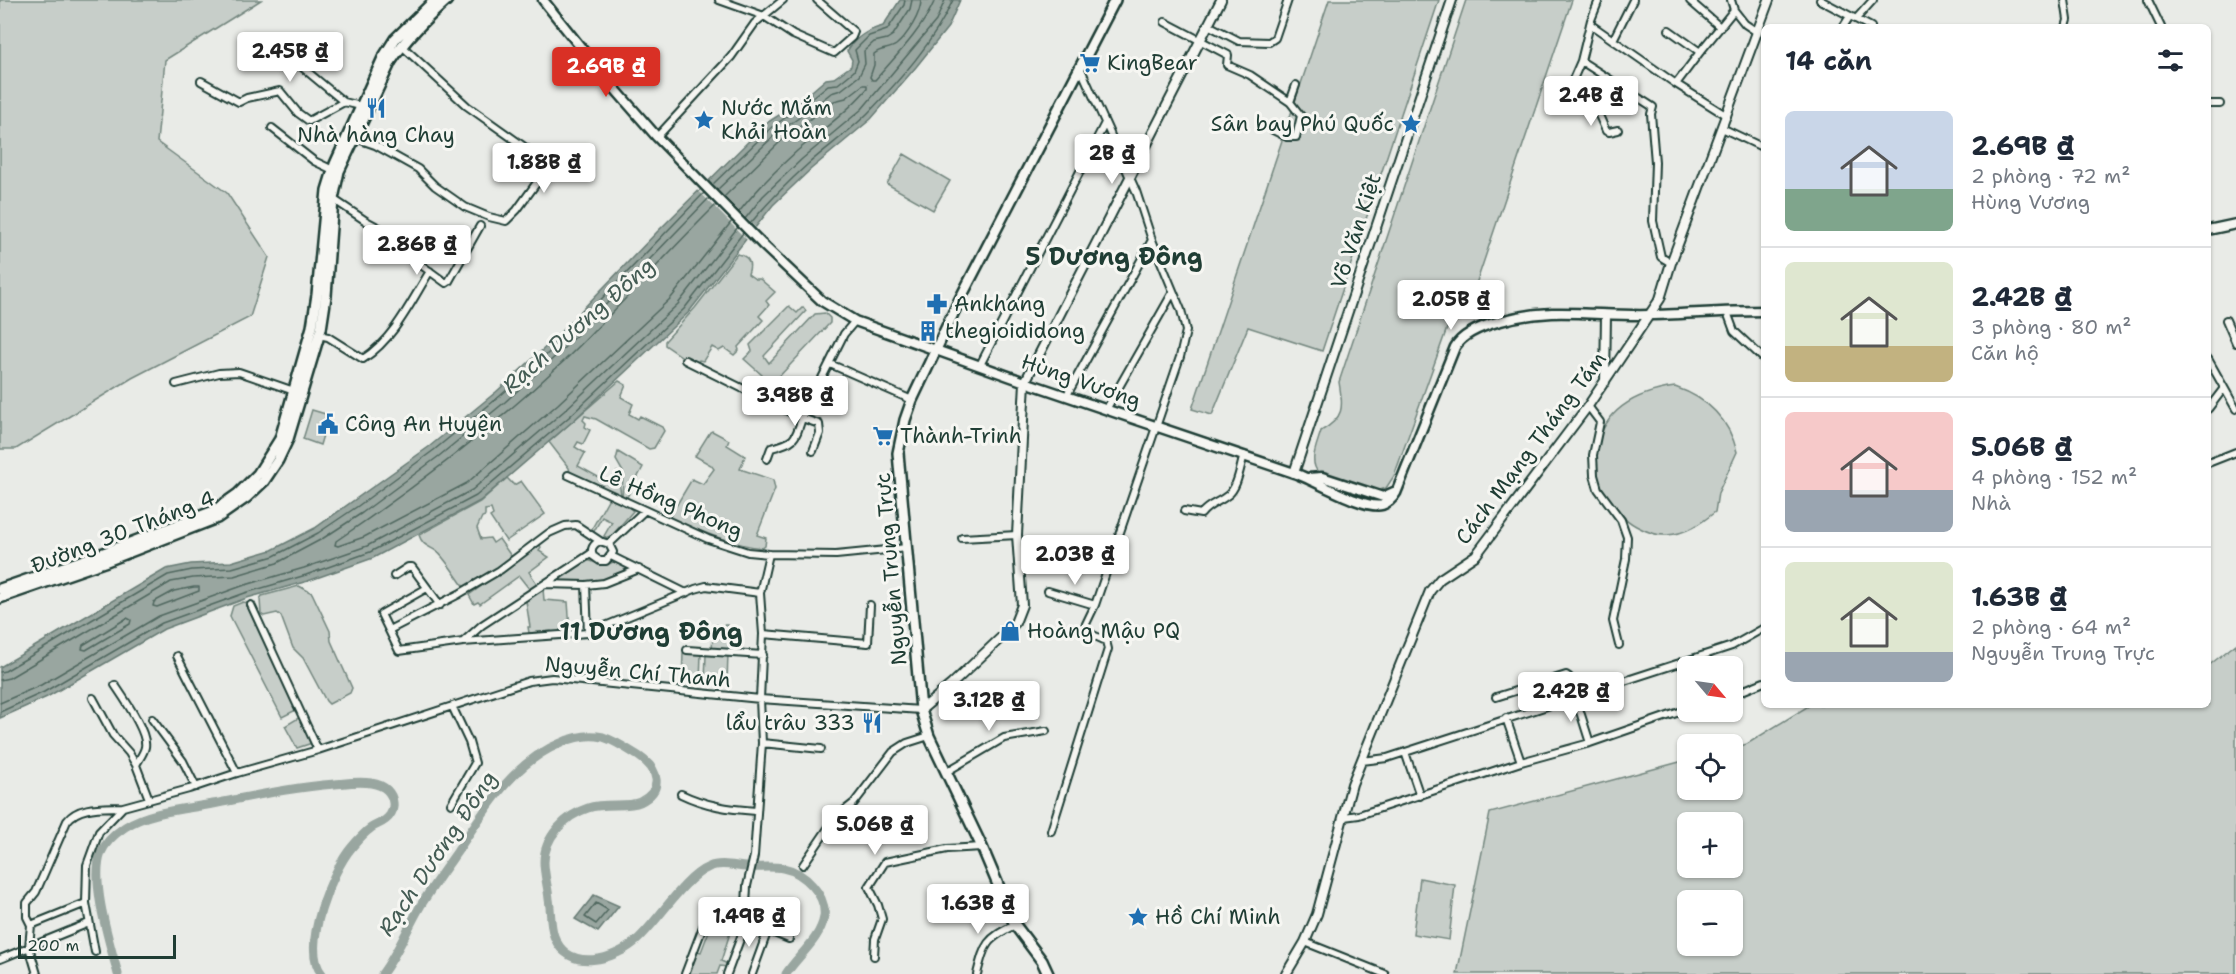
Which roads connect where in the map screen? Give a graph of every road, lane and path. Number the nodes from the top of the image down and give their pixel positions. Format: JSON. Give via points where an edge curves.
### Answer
{"nodes":[{"id":1,"x":435,"y":0,"type":"edge"},
{"id":2,"x":447,"y":0,"type":"edge"},
{"id":3,"x":543,"y":0,"type":"edge"},
{"id":4,"x":718,"y":0,"type":"edge"},
{"id":5,"x":783,"y":0,"type":"edge"},
{"id":6,"x":817,"y":0,"type":"edge"},
{"id":7,"x":1115,"y":0,"type":"edge"},
{"id":8,"x":1221,"y":0,"type":"edge"},
{"id":9,"x":1288,"y":0,"type":"edge"},
{"id":10,"x":1452,"y":0,"type":"edge"},
{"id":11,"x":1599,"y":0,"type":"edge"},
{"id":12,"x":1634,"y":0,"type":"edge"},
{"id":13,"x":1731,"y":0,"type":"edge"},
{"id":14,"x":1769,"y":0,"type":"edge"},
{"id":15,"x":1873,"y":0,"type":"edge"},
{"id":16,"x":2065,"y":0,"type":"edge"},
{"id":17,"x":2148,"y":0,"type":"edge"},
{"id":18,"x":1690,"y":1,"type":"edge"},
{"id":19,"x":1822,"y":1,"type":"edge"},
{"id":20,"x":1734,"y":10,"type":"junction"},
{"id":21,"x":764,"y":16,"type":"junction"},
{"id":22,"x":1853,"y":17,"type":"junction"},
{"id":23,"x":1166,"y":22,"type":"dead end"},
{"id":24,"x":1590,"y":24,"type":"junction"},
{"id":25,"x":1846,"y":24,"type":"edge"},
{"id":26,"x":1866,"y":24,"type":"edge"},
{"id":27,"x":2067,"y":24,"type":"edge"},
{"id":28,"x":2160,"y":24,"type":"edge"},
{"id":29,"x":1208,"y":25,"type":"junction"},
{"id":30,"x":1720,"y":27,"type":"junction"},
{"id":31,"x":1669,"y":30,"type":"dead end"},
{"id":32,"x":1757,"y":32,"type":"junction"},
{"id":33,"x":1200,"y":40,"type":"junction"},
{"id":34,"x":1613,"y":40,"type":"junction"},
{"id":35,"x":398,"y":42,"type":"junction"},
{"id":36,"x":1700,"y":52,"type":"junction"},
{"id":37,"x":1581,"y":61,"type":"junction"},
{"id":38,"x":297,"y":63,"type":"dead end"},
{"id":39,"x":1080,"y":67,"type":"junction"},
{"id":40,"x":201,"y":81,"type":"dead end"},
{"id":41,"x":1676,"y":84,"type":"junction"},
{"id":42,"x":1296,"y":85,"type":"dead end"},
{"id":43,"x":1568,"y":90,"type":"junction"},
{"id":44,"x":344,"y":102,"type":"junction"},
{"id":45,"x":1290,"y":102,"type":"junction"},
{"id":46,"x":2211,"y":104,"type":"edge"},
{"id":47,"x":2220,"y":104,"type":"dead end"},
{"id":48,"x":361,"y":106,"type":"junction"},
{"id":49,"x":1567,"y":107,"type":"dead end"},
{"id":50,"x":1727,"y":116,"type":"junction"},
{"id":51,"x":1105,"y":123,"type":"junction"},
{"id":52,"x":272,"y":128,"type":"dead end"},
{"id":53,"x":1722,"y":128,"type":"junction"},
{"id":54,"x":1273,"y":130,"type":"dead end"},
{"id":55,"x":1618,"y":130,"type":"dead end"},
{"id":56,"x":351,"y":136,"type":"junction"},
{"id":57,"x":657,"y":137,"type":"junction"},
{"id":58,"x":1761,"y":147,"type":"edge"},
{"id":59,"x":333,"y":170,"type":"junction"},
{"id":60,"x":1130,"y":177,"type":"junction"},
{"id":61,"x":329,"y":198,"type":"junction"},
{"id":62,"x":2236,"y":225,"type":"edge"},
{"id":63,"x":480,"y":226,"type":"dead end"},
{"id":64,"x":2211,"y":229,"type":"edge"},
{"id":65,"x":1152,"y":240,"type":"junction"},
{"id":66,"x":1671,"y":263,"type":"junction"},
{"id":67,"x":430,"y":271,"type":"junction"},
{"id":68,"x":1173,"y":292,"type":"junction"},
{"id":69,"x":1761,"y":310,"type":"edge"},
{"id":70,"x":1727,"y":312,"type":"junction"},
{"id":71,"x":1606,"y":315,"type":"junction"},
{"id":72,"x":1649,"y":315,"type":"junction"},
{"id":73,"x":2226,"y":320,"type":"dead end"},
{"id":74,"x":855,"y":321,"type":"junction"},
{"id":75,"x":315,"y":334,"type":"junction"},
{"id":76,"x":2236,"y":343,"type":"edge"},
{"id":77,"x":936,"y":349,"type":"junction"},
{"id":78,"x":1761,"y":356,"type":"edge"},
{"id":79,"x":685,"y":360,"type":"dead end"},
{"id":80,"x":830,"y":364,"type":"junction"},
{"id":81,"x":2211,"y":364,"type":"edge"},
{"id":82,"x":980,"y":365,"type":"junction"},
{"id":83,"x":1025,"y":382,"type":"junction"},
{"id":84,"x":1605,"y":382,"type":"junction"},
{"id":85,"x":176,"y":384,"type":"dead end"},
{"id":86,"x":2224,"y":388,"type":"junction"},
{"id":87,"x":294,"y":391,"type":"junction"},
{"id":88,"x":1067,"y":395,"type":"junction"},
{"id":89,"x":2233,"y":395,"type":"edge"},
{"id":90,"x":912,"y":400,"type":"junction"},
{"id":91,"x":2211,"y":405,"type":"edge"},
{"id":92,"x":1588,"y":406,"type":"junction"},
{"id":93,"x":1107,"y":408,"type":"junction"},
{"id":94,"x":2236,"y":409,"type":"edge"},
{"id":95,"x":802,"y":417,"type":"junction"},
{"id":96,"x":1157,"y":426,"type":"junction"},
{"id":97,"x":284,"y":441,"type":"junction"},
{"id":98,"x":813,"y":451,"type":"dead end"},
{"id":99,"x":2236,"y":452,"type":"edge"},
{"id":100,"x":1244,"y":455,"type":"junction"},
{"id":101,"x":767,"y":459,"type":"dead end"},
{"id":102,"x":2211,"y":462,"type":"edge"},
{"id":103,"x":1294,"y":473,"type":"junction"},
{"id":104,"x":568,"y":475,"type":"dead end"},
{"id":105,"x":644,"y":511,"type":"junction"},
{"id":106,"x":1184,"y":511,"type":"dead end"},
{"id":107,"x":1017,"y":535,"type":"junction"},
{"id":108,"x":962,"y":538,"type":"dead end"},
{"id":109,"x":600,"y":541,"type":"junction"},
{"id":110,"x":609,"y":544,"type":"junction"},
{"id":111,"x":907,"y":548,"type":"junction"},
{"id":112,"x":592,"y":553,"type":"junction"},
{"id":113,"x":769,"y":554,"type":"junction"},
{"id":114,"x":611,"y":556,"type":"junction"},
{"id":115,"x":103,"y":558,"type":"junction"},
{"id":116,"x":639,"y":569,"type":"junction"},
{"id":117,"x":394,"y":576,"type":"dead end"},
{"id":118,"x":544,"y":584,"type":"junction"},
{"id":119,"x":586,"y":585,"type":"junction"},
{"id":120,"x":427,"y":588,"type":"junction"},
{"id":121,"x":0,"y":589,"type":"edge"},
{"id":122,"x":1048,"y":591,"type":"dead end"},
{"id":123,"x":686,"y":593,"type":"junction"},
{"id":124,"x":760,"y":593,"type":"junction"},
{"id":125,"x":0,"y":598,"type":"edge"},
{"id":126,"x":440,"y":604,"type":"junction"},
{"id":127,"x":251,"y":605,"type":"dead end"},
{"id":128,"x":870,"y":605,"type":"dead end"},
{"id":129,"x":1095,"y":605,"type":"junction"},
{"id":130,"x":389,"y":630,"type":"junction"},
{"id":131,"x":1761,"y":630,"type":"edge"},
{"id":132,"x":588,"y":633,"type":"junction"},
{"id":133,"x":763,"y":634,"type":"junction"},
{"id":134,"x":463,"y":642,"type":"junction"},
{"id":135,"x":1619,"y":645,"type":"dead end"},
{"id":136,"x":687,"y":650,"type":"dead end"},
{"id":137,"x":763,"y":655,"type":"junction"},
{"id":138,"x":177,"y":656,"type":"dead end"},
{"id":139,"x":1700,"y":656,"type":"edge"},
{"id":140,"x":1677,"y":663,"type":"edge"},
{"id":141,"x":1761,"y":683,"type":"edge"},
{"id":142,"x":115,"y":685,"type":"dead end"},
{"id":143,"x":1743,"y":691,"type":"edge"},
{"id":144,"x":1575,"y":696,"type":"junction"},
{"id":145,"x":1496,"y":697,"type":"dead end"},
{"id":146,"x":93,"y":698,"type":"dead end"},
{"id":147,"x":760,"y":699,"type":"junction"},
{"id":148,"x":452,"y":706,"type":"junction"},
{"id":149,"x":921,"y":710,"type":"junction"},
{"id":150,"x":1677,"y":713,"type":"edge"},
{"id":151,"x":1506,"y":718,"type":"junction"},
{"id":152,"x":152,"y":720,"type":"dead end"},
{"id":153,"x":1046,"y":731,"type":"dead end"},
{"id":154,"x":929,"y":736,"type":"junction"},
{"id":155,"x":762,"y":743,"type":"junction"},
{"id":156,"x":1590,"y":743,"type":"junction"},
{"id":157,"x":318,"y":750,"type":"junction"},
{"id":158,"x":821,"y":750,"type":"dead end"},
{"id":159,"x":1406,"y":752,"type":"junction"},
{"id":160,"x":1362,"y":761,"type":"junction"},
{"id":161,"x":1521,"y":762,"type":"junction"},
{"id":162,"x":136,"y":765,"type":"junction"},
{"id":163,"x":946,"y":772,"type":"junction"},
{"id":164,"x":237,"y":773,"type":"junction"},
{"id":165,"x":196,"y":787,"type":"junction"},
{"id":166,"x":681,"y":794,"type":"dead end"},
{"id":167,"x":1420,"y":796,"type":"junction"},
{"id":168,"x":149,"y":799,"type":"junction"},
{"id":169,"x":451,"y":804,"type":"dead end"},
{"id":170,"x":123,"y":807,"type":"junction"},
{"id":171,"x":756,"y":812,"type":"junction"},
{"id":172,"x":1344,"y":817,"type":"junction"},
{"id":173,"x":1051,"y":831,"type":"dead end"},
{"id":174,"x":982,"y":847,"type":"junction"},
{"id":175,"x":803,"y":865,"type":"dead end"},
{"id":176,"x":86,"y":903,"type":"junction"},
{"id":177,"x":89,"y":923,"type":"junction"},
{"id":178,"x":31,"y":925,"type":"junction"},
{"id":179,"x":1015,"y":925,"type":"junction"},
{"id":180,"x":745,"y":926,"type":"junction"},
{"id":181,"x":768,"y":930,"type":"junction"},
{"id":182,"x":789,"y":939,"type":"dead end"},
{"id":183,"x":1305,"y":942,"type":"junction"},
{"id":184,"x":29,"y":947,"type":"junction"},
{"id":185,"x":95,"y":952,"type":"dead end"},
{"id":186,"x":874,"y":956,"type":"dead end"},
{"id":187,"x":0,"y":959,"type":"edge"},
{"id":188,"x":37,"y":974,"type":"edge"},
{"id":189,"x":685,"y":974,"type":"edge"},
{"id":190,"x":727,"y":974,"type":"edge"},
{"id":191,"x":752,"y":974,"type":"edge"},
{"id":192,"x":977,"y":974,"type":"edge"},
{"id":193,"x":1048,"y":974,"type":"edge"},
{"id":194,"x":1286,"y":974,"type":"edge"},
{"id":195,"x":1385,"y":974,"type":"edge"}],
"edges":[{"from":1,"to":35,"type":"main road","name":"Đường 30 Tháng 4"},
{"from":2,"to":35,"type":"main road","name":"Đường 30 Tháng 4"},
{"from":3,"to":57,"type":"main road"},
{"from":4,"to":21,"type":"street"},
{"from":5,"to":21,"type":"street"},
{"from":6,"to":21,"type":"street","via":[[854,33],[832,53]]},
{"from":7,"to":39,"type":"main road","name":"Nguyễn Trung Trực"},
{"from":8,"to":29,"type":"street"},
{"from":9,"to":29,"type":"street","via":[[1275,38],[1269,42],[1239,41]]},
{"from":10,"to":103,"type":"street","name":"Võ Văn Kiệt"},
{"from":11,"to":24,"type":"street"},
{"from":12,"to":34,"type":"street"},
{"from":13,"to":20,"type":"street"},
{"from":14,"to":32,"type":"street","name":"Cách Mạng Tháng Tám"},
{"from":15,"to":22,"type":"street"},
{"from":16,"to":27,"type":"street"},
{"from":17,"to":28,"type":"street"},
{"from":18,"to":30,"type":"street"},
{"from":19,"to":22,"type":"street"},
{"from":20,"to":30,"type":"street"},
{"from":20,"to":32,"type":"street"},
{"from":21,"to":57,"type":"street"},
{"from":22,"to":25,"type":"street"},
{"from":22,"to":26,"type":"street"},
{"from":23,"to":33,"type":"street"},
{"from":24,"to":34,"type":"street"},
{"from":24,"to":37,"type":"street"},
{"from":29,"to":33,"type":"street"},
{"from":30,"to":36,"type":"street"},
{"from":31,"to":36,"type":"street"},
{"from":32,"to":50,"type":"street","name":"Cách Mạng Tháng Tám"},
{"from":33,"to":45,"type":"street","via":[[1227,56],[1227,65],[1250,75]]},
{"from":33,"to":60,"type":"street"},
{"from":34,"to":41,"type":"street"},
{"from":35,"to":48,"type":"main road","name":"Đường 30 Tháng 4","via":[[383,58]]},
{"from":35,"to":56,"type":"main road","name":"Đường 30 Tháng 4"},
{"from":35,"to":56,"type":"street","via":[[467,106],[548,167],[506,221],[465,207],[418,169]]},
{"from":36,"to":41,"type":"street"},
{"from":37,"to":43,"type":"street"},
{"from":37,"to":66,"type":"street","via":[[1653,107],[1653,221],[1661,257]]},
{"from":38,"to":44,"type":"street"},
{"from":39,"to":51,"type":"street"},
{"from":39,"to":77,"type":"main road","name":"Nguyễn Trung Trực"},
{"from":40,"to":44,"type":"street","via":[[240,103],[280,91],[309,121]]},
{"from":41,"to":50,"type":"street"},
{"from":42,"to":45,"type":"street"},
{"from":43,"to":49,"type":"street","via":[[1564,100]]},
{"from":43,"to":55,"type":"street","via":[[1598,113],[1606,131]]},
{"from":44,"to":48,"type":"street"},
{"from":45,"to":54,"type":"street","via":[[1301,116],[1298,134],[1287,137]]},
{"from":46,"to":47,"type":"street"},
{"from":48,"to":56,"type":"main road","name":"Đường 30 Tháng 4"},
{"from":50,"to":53,"type":"street","name":"Cách Mạng Tháng Tám"},
{"from":51,"to":60,"type":"street"},
{"from":51,"to":82,"type":"street"},
{"from":52,"to":59,"type":"street","via":[[314,161]]},
{"from":53,"to":58,"type":"street"},
{"from":53,"to":66,"type":"street","name":"Cách Mạng Tháng Tám"},
{"from":56,"to":59,"type":"main road","name":"Đường 30 Tháng 4"},
{"from":56,"to":61,"type":"main road","name":"Đường 30 Tháng 4"},
{"from":57,"to":74,"type":"main road","name":"Hùng Vương","via":[[822,301]]},
{"from":59,"to":61,"type":"main road","name":"Đường 30 Tháng 4"},
{"from":60,"to":65,"type":"street"},
{"from":60,"to":83,"type":"street"},
{"from":61,"to":67,"type":"street","via":[[381,229],[400,253]]},
{"from":61,"to":75,"type":"main road","name":"Đường 30 Tháng 4"},
{"from":62,"to":64,"type":"main road"},
{"from":63,"to":67,"type":"street","via":[[448,282]]},
{"from":65,"to":68,"type":"street"},
{"from":65,"to":88,"type":"street"},
{"from":66,"to":72,"type":"street","name":"Cách Mạng Tháng Tám","via":[[1660,299]]},
{"from":67,"to":75,"type":"street","via":[[389,336],[363,359]]},
{"from":68,"to":93,"type":"street"},
{"from":68,"to":96,"type":"street","via":[[1184,319],[1184,342]]},
{"from":69,"to":70,"type":"main road","name":"Hùng Vương"},
{"from":70,"to":72,"type":"main road","name":"Hùng Vương"},
{"from":70,"to":78,"type":"street","via":[[1734,331]]},
{"from":71,"to":72,"type":"main road","name":"Hùng Vương"},
{"from":71,"to":84,"type":"street"},
{"from":71,"to":103,"type":"main road","name":"Hùng Vương","via":[[1536,315],[1467,334],[1459,341],[1401,485],[1392,494],[1383,497],[1322,477]]},
{"from":72,"to":84,"type":"street","name":"Cách Mạng Tháng Tám"},
{"from":73,"to":76,"type":"street"},
{"from":74,"to":77,"type":"main road","name":"Hùng Vương"},
{"from":74,"to":80,"type":"street"},
{"from":75,"to":87,"type":"main road","name":"Đường 30 Tháng 4"},
{"from":75,"to":97,"type":"main road","name":"Đường 30 Tháng 4"},
{"from":77,"to":82,"type":"main road","name":"Hùng Vương"},
{"from":77,"to":90,"type":"main road","name":"Nguyễn Trung Trực"},
{"from":79,"to":95,"type":"street"},
{"from":80,"to":90,"type":"street"},
{"from":80,"to":95,"type":"street"},
{"from":81,"to":86,"type":"street"},
{"from":82,"to":83,"type":"main road","name":"Hùng Vương"},
{"from":83,"to":88,"type":"main road","name":"Hùng Vương"},
{"from":83,"to":107,"type":"street"},
{"from":84,"to":92,"type":"street","name":"Cách Mạng Tháng Tám"},
{"from":85,"to":87,"type":"street","via":[[239,372]]},
{"from":86,"to":89,"type":"street"},
{"from":86,"to":91,"type":"street"},
{"from":87,"to":97,"type":"main road","name":"Đường 30 Tháng 4"},
{"from":88,"to":93,"type":"main road","name":"Hùng Vương"},
{"from":89,"to":94,"type":"street"},
{"from":90,"to":111,"type":"main road","name":"Nguyễn Trung Trực","via":[[898,453]]},
{"from":92,"to":135,"type":"street","via":[[1600,422],[1593,455],[1598,489],[1621,520],[1627,537],[1613,621]]},
{"from":92,"to":160,"type":"street","name":"Cách Mạng Tháng Tám","via":[[1476,555],[1440,579],[1430,591]]},
{"from":93,"to":96,"type":"main road","name":"Hùng Vương"},
{"from":95,"to":98,"type":"street","via":[[819,424]]},
{"from":95,"to":101,"type":"street","via":[[796,437],[784,446],[771,448]]},
{"from":96,"to":100,"type":"main road","name":"Hùng Vương"},
{"from":96,"to":129,"type":"street"},
{"from":97,"to":115,"type":"main road","name":"Đường 30 Tháng 4","via":[[258,474],[216,514]]},
{"from":99,"to":102,"type":"street"},
{"from":100,"to":103,"type":"main road","name":"Hùng Vương"},
{"from":100,"to":106,"type":"street","via":[[1228,495],[1201,514]]},
{"from":104,"to":105,"type":"street","name":"Lê Hồng Phong"},
{"from":105,"to":110,"type":"street"},
{"from":105,"to":113,"type":"street","name":"Lê Hồng Phong","via":[[714,541]]},
{"from":107,"to":108,"type":"street"},
{"from":107,"to":149,"type":"street","via":[[1022,605],[1015,623]]},
{"from":109,"to":110,"type":"street"},
{"from":109,"to":112,"type":"street","via":[[594,544]]},
{"from":109,"to":126,"type":"street","via":[[576,525],[565,526]]},
{"from":110,"to":114,"type":"street"},
{"from":111,"to":113,"type":"street","name":"Lê Hồng Phong","via":[[836,555]]},
{"from":111,"to":149,"type":"main road","name":"Nguyễn Trung Trực"},
{"from":112,"to":114,"type":"street","via":[[600,561]]},
{"from":112,"to":118,"type":"street"},
{"from":113,"to":124,"type":"street"},
{"from":114,"to":116,"type":"street"},
{"from":115,"to":121,"type":"main road","name":"Đường 30 Tháng 4"},
{"from":115,"to":125,"type":"main road","name":"Đường 30 Tháng 4"},
{"from":116,"to":119,"type":"street","via":[[604,583]]},
{"from":116,"to":123,"type":"street"},
{"from":117,"to":120,"type":"street","via":[[412,567]]},
{"from":118,"to":119,"type":"street"},
{"from":118,"to":134,"type":"street"},
{"from":119,"to":132,"type":"street"},
{"from":120,"to":126,"type":"street"},
{"from":120,"to":130,"type":"street","via":[[379,611]]},
{"from":122,"to":129,"type":"street"},
{"from":123,"to":124,"type":"street","via":[[706,586]]},
{"from":123,"to":132,"type":"street"},
{"from":124,"to":133,"type":"street"},
{"from":126,"to":130,"type":"street"},
{"from":127,"to":157,"type":"street"},
{"from":128,"to":133,"type":"street","via":[[868,644]]},
{"from":129,"to":173,"type":"street","via":[[1084,628],[1106,641],[1108,649]]},
{"from":130,"to":134,"type":"street","via":[[396,648],[402,651]]},
{"from":131,"to":139,"type":"street","via":[[1732,646]]},
{"from":132,"to":134,"type":"street"},
{"from":133,"to":137,"type":"street"},
{"from":136,"to":137,"type":"street"},
{"from":137,"to":147,"type":"street"},
{"from":138,"to":164,"type":"street"},
{"from":140,"to":144,"type":"street"},
{"from":141,"to":143,"type":"street"},
{"from":142,"to":162,"type":"street","via":[[134,712],[145,742]]},
{"from":144,"to":145,"type":"street","via":[[1566,675]]},
{"from":144,"to":151,"type":"street"},
{"from":144,"to":156,"type":"street"},
{"from":146,"to":162,"type":"street","via":[[113,735]]},
{"from":147,"to":148,"type":"street","name":"Nguyễn Chí Thanh","via":[[552,678],[529,681]]},
{"from":147,"to":149,"type":"street","name":"Nguyễn Chí Thanh"},
{"from":147,"to":155,"type":"street"},
{"from":148,"to":157,"type":"street","name":"Nguyễn Chí Thanh"},
{"from":148,"to":169,"type":"street","via":[[475,763]]},
{"from":149,"to":154,"type":"main road","name":"Nguyễn Trung Trực"},
{"from":150,"to":156,"type":"street"},
{"from":151,"to":159,"type":"street"},
{"from":151,"to":161,"type":"street"},
{"from":152,"to":165,"type":"street","via":[[183,761]]},
{"from":153,"to":163,"type":"street","via":[[1004,738]]},
{"from":154,"to":163,"type":"main road","name":"Nguyễn Trung Trực"},
{"from":154,"to":175,"type":"street","via":[[893,752],[854,803],[835,818]]},
{"from":155,"to":158,"type":"street"},
{"from":155,"to":171,"type":"street"},
{"from":156,"to":161,"type":"street"},
{"from":157,"to":164,"type":"street","name":"Nguyễn Chí Thanh"},
{"from":159,"to":160,"type":"street"},
{"from":159,"to":167,"type":"street"},
{"from":160,"to":172,"type":"street","name":"Cách Mạng Tháng Tám"},
{"from":161,"to":167,"type":"street"},
{"from":162,"to":168,"type":"street"},
{"from":163,"to":174,"type":"main road","name":"Nguyễn Trung Trực"},
{"from":164,"to":165,"type":"street","name":"Nguyễn Chí Thanh"},
{"from":165,"to":168,"type":"street","name":"Nguyễn Chí Thanh"},
{"from":166,"to":171,"type":"street","via":[[703,804]]},
{"from":167,"to":172,"type":"street"},
{"from":168,"to":170,"type":"street","name":"Nguyễn Chí Thanh"},
{"from":170,"to":176,"type":"street","via":[[95,840],[87,865]]},
{"from":170,"to":178,"type":"street","via":[[79,810],[72,814],[36,892],[27,903]]},
{"from":171,"to":180,"type":"street"},
{"from":172,"to":183,"type":"street","name":"Cách Mạng Tháng Tám","via":[[1317,914]]},
{"from":174,"to":179,"type":"main road","name":"Nguyễn Trung Trực"},
{"from":174,"to":186,"type":"street","via":[[947,849],[885,862],[869,887],[882,919]]},
{"from":176,"to":177,"type":"street"},
{"from":176,"to":178,"type":"street"},
{"from":177,"to":184,"type":"street"},
{"from":177,"to":185,"type":"street"},
{"from":178,"to":184,"type":"street"},
{"from":179,"to":192,"type":"street","via":[[989,941]]},
{"from":179,"to":193,"type":"main road","name":"Nguyễn Trung Trực"},
{"from":180,"to":181,"type":"street"},
{"from":180,"to":189,"type":"street","via":[[704,924]]},
{"from":180,"to":190,"type":"street"},
{"from":181,"to":182,"type":"street"},
{"from":181,"to":191,"type":"street"},
{"from":183,"to":194,"type":"street","name":"Cách Mạng Tháng Tám"},
{"from":183,"to":195,"type":"street"},
{"from":184,"to":187,"type":"street"},
{"from":184,"to":188,"type":"street"}]}
